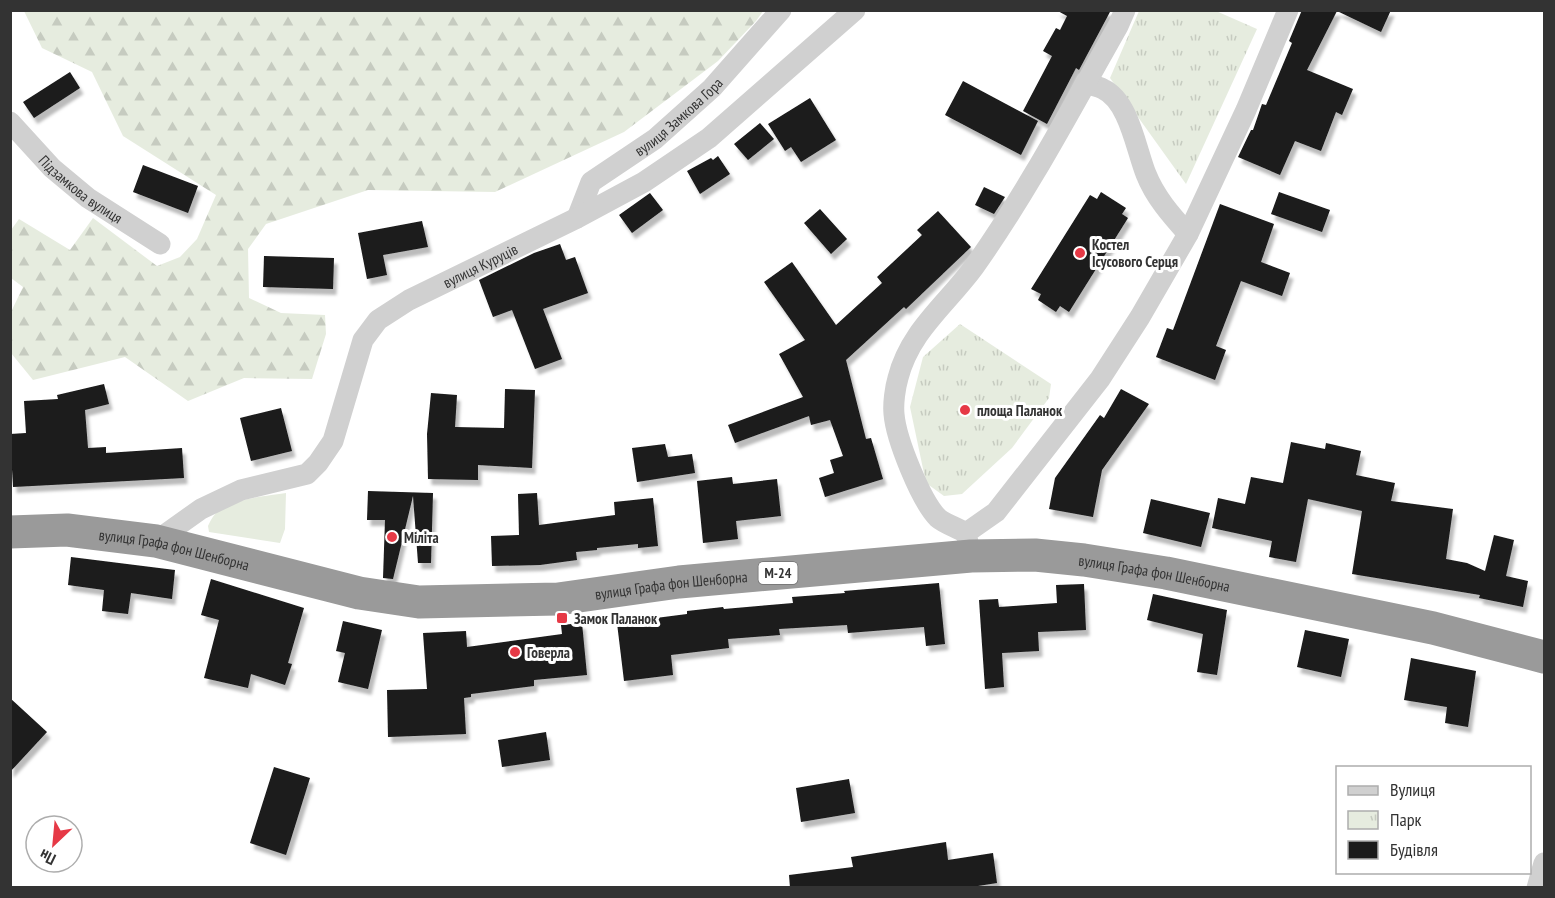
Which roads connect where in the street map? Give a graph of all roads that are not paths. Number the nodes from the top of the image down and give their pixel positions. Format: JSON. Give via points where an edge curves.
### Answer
{"nodes":[{"id":1,"x":781,"y":10,"type":"edge"},
{"id":2,"x":855,"y":10,"type":"edge"},
{"id":3,"x":1125,"y":10,"type":"edge"},
{"id":4,"x":1288,"y":10,"type":"edge"},
{"id":5,"x":1086,"y":84,"type":"junction"},
{"id":6,"x":10,"y":122,"type":"edge"},
{"id":7,"x":577,"y":218,"type":"junction"},
{"id":8,"x":1188,"y":234,"type":"junction"},
{"id":9,"x":160,"y":244,"type":"dead end"},
{"id":10,"x":10,"y":532,"type":"edge"},
{"id":11,"x":156,"y":541,"type":"junction"},
{"id":12,"x":968,"y":544,"type":"junction"},
{"id":13,"x":1545,"y":657,"type":"edge"},
{"id":14,"x":1545,"y":863,"type":"edge"},
{"id":15,"x":1538,"y":888,"type":"edge"}],
"edges":[{"from":1,"to":7,"type":"street","name":"вулиця Замкова Гора","via":[[712,88],[655,139],[591,182]]},
{"from":2,"to":7,"type":"street","name":"вулиця Куруців","via":[[710,138],[644,182]]},
{"from":3,"to":5,"type":"street"},
{"from":4,"to":8,"type":"street"},
{"from":5,"to":8,"type":"street","via":[[1105,89],[1119,102],[1163,207]]},
{"from":5,"to":12,"type":"street","via":[[973,268],[906,352],[897,380],[894,414],[918,488],[939,518]]},
{"from":6,"to":9,"type":"street","name":"Підзамкова вулиця","via":[[52,168],[97,204]]},
{"from":7,"to":11,"type":"street","name":"вулиця Куруців","via":[[409,300],[378,320],[363,339],[333,441],[307,474],[241,490],[201,509]]},
{"from":8,"to":12,"type":"street","via":[[1100,379]]},
{"from":10,"to":11,"type":"highway","name":"вулиця Графа фон Шенборна","number":"М-24","via":[[67,530]]},
{"from":11,"to":12,"type":"highway","name":"вулиця Графа фон Шенборна","number":"М-24","via":[[359,593],[419,602],[558,599]]},
{"from":12,"to":13,"type":"highway","name":"вулиця Графа фон Шенборна","number":"М-24","via":[[1166,573],[1433,628]]},
{"from":14,"to":15,"type":"street"}]}
